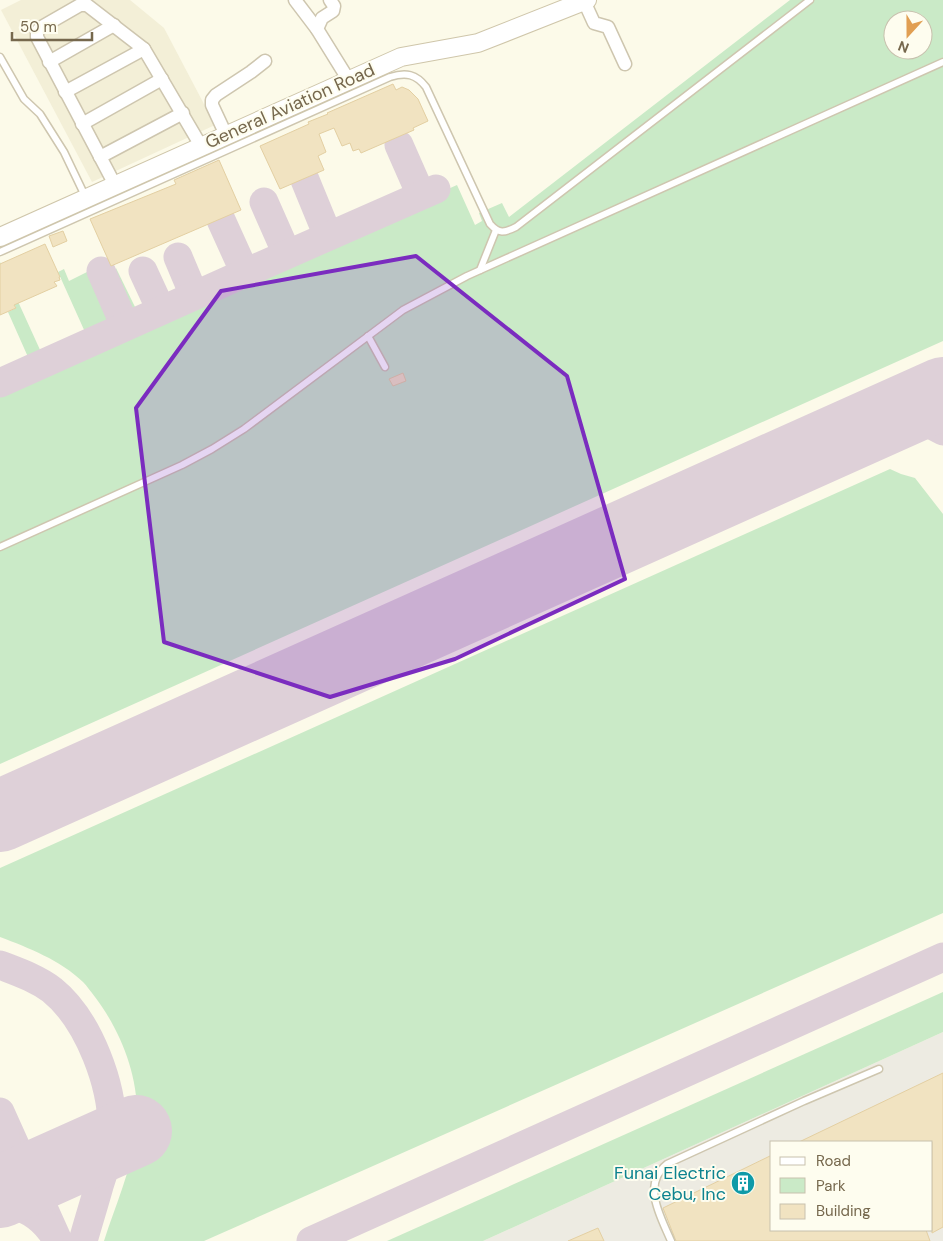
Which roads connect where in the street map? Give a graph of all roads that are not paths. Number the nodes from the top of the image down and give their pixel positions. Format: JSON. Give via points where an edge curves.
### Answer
{"nodes":[{"id":1,"x":295,"y":0,"type":"edge"},
{"id":2,"x":330,"y":0,"type":"edge"},
{"id":3,"x":810,"y":0,"type":"edge"},
{"id":4,"x":586,"y":1,"type":"edge"},
{"id":5,"x":114,"y":25,"type":"junction"},
{"id":6,"x":317,"y":29,"type":"junction"},
{"id":7,"x":144,"y":49,"type":"junction"},
{"id":8,"x":0,"y":58,"type":"edge"},
{"id":9,"x":265,"y":61,"type":"dead end"},
{"id":10,"x":49,"y":62,"type":"junction"},
{"id":11,"x":943,"y":62,"type":"edge"},
{"id":12,"x":625,"y":64,"type":"dead end"},
{"id":13,"x":162,"y":78,"type":"junction"},
{"id":14,"x":348,"y":79,"type":"junction"},
{"id":15,"x":65,"y":92,"type":"junction"},
{"id":16,"x":183,"y":114,"type":"junction"},
{"id":17,"x":82,"y":124,"type":"junction"},
{"id":18,"x":226,"y":135,"type":"junction"},
{"id":19,"x":201,"y":146,"type":"junction"},
{"id":20,"x":100,"y":157,"type":"junction"},
{"id":21,"x":115,"y":185,"type":"junction"},
{"id":22,"x":86,"y":199,"type":"junction"},
{"id":23,"x":496,"y":230,"type":"junction"},
{"id":24,"x":0,"y":237,"type":"edge"},
{"id":25,"x":0,"y":252,"type":"edge"},
{"id":26,"x":480,"y":270,"type":"junction"},
{"id":27,"x":368,"y":336,"type":"junction"},
{"id":28,"x":385,"y":368,"type":"dead end"},
{"id":29,"x":0,"y":547,"type":"edge"},
{"id":30,"x":879,"y":1069,"type":"dead end"},
{"id":31,"x":671,"y":1241,"type":"edge"}],
"edges":[{"from":1,"to":6,"type":"street"},
{"from":2,"to":6,"type":"street","via":[[333,11],[322,18]]},
{"from":3,"to":23,"type":"lane","via":[[516,227],[508,231]]},
{"from":4,"to":12,"type":"street","via":[[594,23],[608,27]]},
{"from":4,"to":14,"type":"main road","name":"General Aviation Road","via":[[478,43],[401,57]]},
{"from":5,"to":7,"type":"street"},
{"from":5,"to":10,"type":"street"},
{"from":5,"to":10,"type":"street","via":[[84,4],[40,28],[37,37]]},
{"from":6,"to":14,"type":"street"},
{"from":7,"to":13,"type":"street"},
{"from":7,"to":15,"type":"street"},
{"from":8,"to":22,"type":"lane","via":[[24,98],[40,114],[60,146]]},
{"from":9,"to":18,"type":"street","via":[[212,100]]},
{"from":10,"to":15,"type":"street"},
{"from":11,"to":26,"type":"lane"},
{"from":13,"to":16,"type":"street"},
{"from":13,"to":17,"type":"street"},
{"from":14,"to":18,"type":"main road","name":"General Aviation Road"},
{"from":15,"to":17,"type":"street"},
{"from":16,"to":19,"type":"street"},
{"from":16,"to":20,"type":"street"},
{"from":17,"to":20,"type":"street"},
{"from":18,"to":19,"type":"main road","name":"General Aviation Road"},
{"from":19,"to":21,"type":"main road","name":"General Aviation Road"},
{"from":20,"to":21,"type":"street"},
{"from":21,"to":22,"type":"main road","name":"General Aviation Road"},
{"from":22,"to":24,"type":"main road","name":"General Aviation Road"},
{"from":23,"to":25,"type":"lane","via":[[486,218],[426,87],[415,76],[406,73],[390,77]]},
{"from":23,"to":26,"type":"lane"},
{"from":26,"to":27,"type":"lane","via":[[403,310]]},
{"from":27,"to":28,"type":"lane"},
{"from":27,"to":29,"type":"lane","via":[[244,429],[212,449]]},
{"from":30,"to":31,"type":"lane","via":[[667,1164],[656,1178],[654,1193]]}]}
